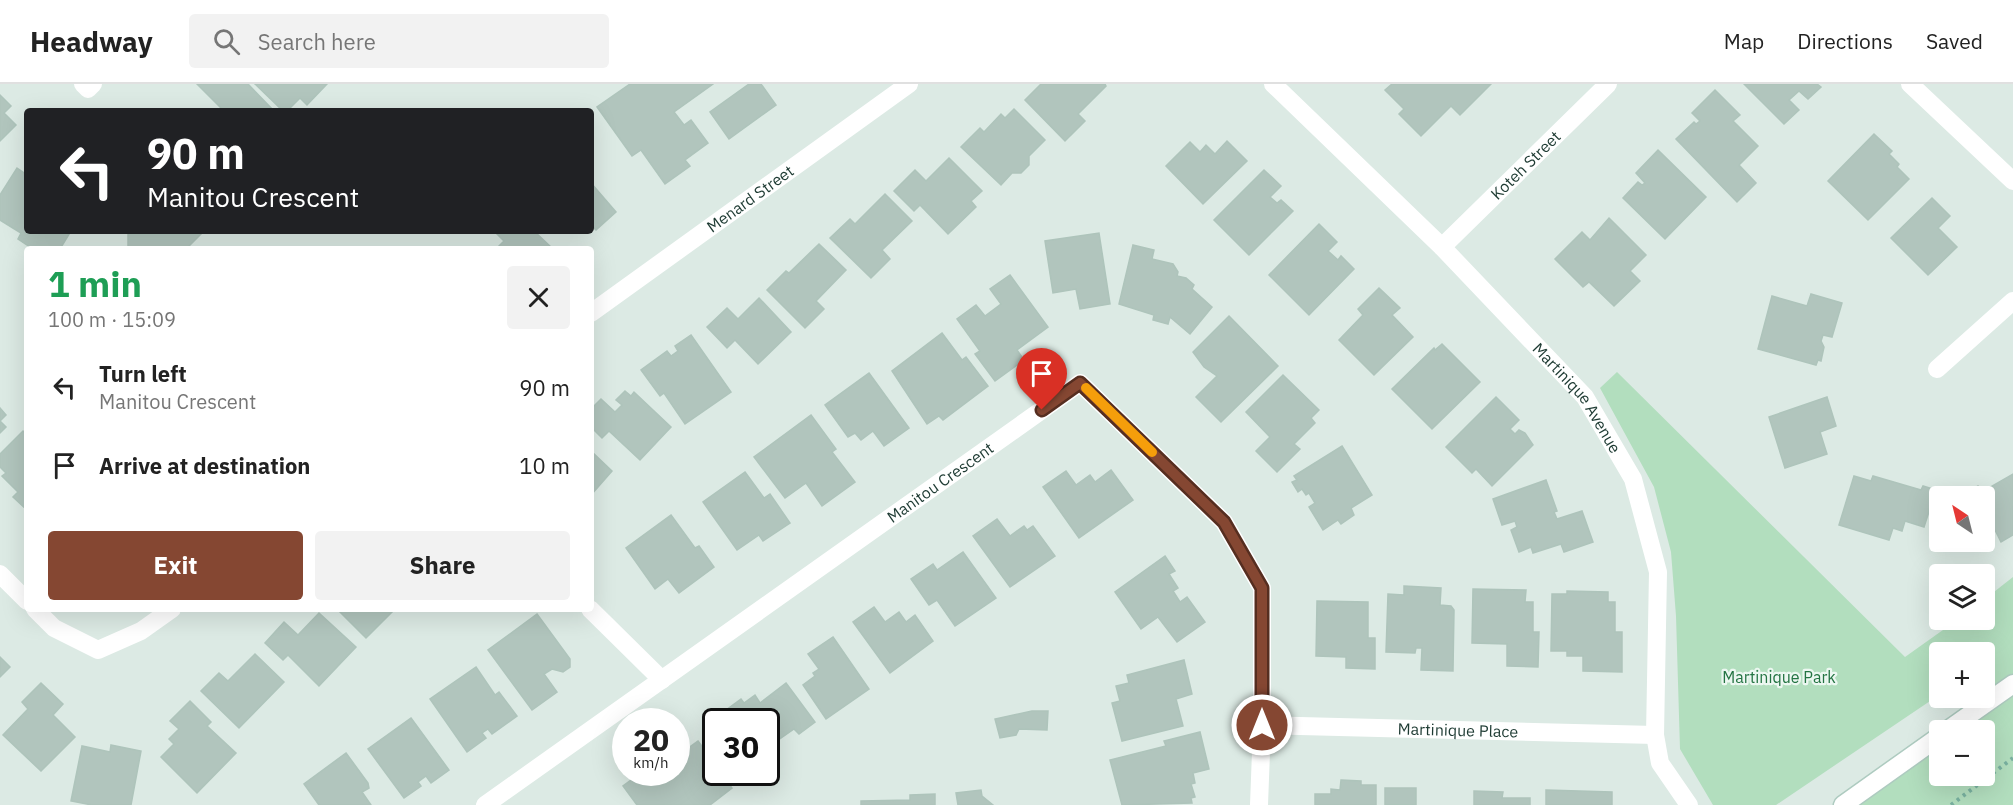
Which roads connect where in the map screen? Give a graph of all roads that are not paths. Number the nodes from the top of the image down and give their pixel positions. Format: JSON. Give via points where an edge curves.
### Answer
{"nodes":[{"id":1,"x":83,"y":84,"type":"edge"},
{"id":2,"x":93,"y":84,"type":"edge"},
{"id":3,"x":909,"y":84,"type":"edge"},
{"id":4,"x":1273,"y":84,"type":"edge"},
{"id":5,"x":1608,"y":84,"type":"edge"},
{"id":6,"x":1910,"y":84,"type":"edge"},
{"id":7,"x":2013,"y":181,"type":"edge"},
{"id":8,"x":1442,"y":247,"type":"junction"},
{"id":9,"x":2013,"y":301,"type":"edge"},
{"id":10,"x":594,"y":311,"type":"edge"},
{"id":11,"x":1937,"y":369,"type":"dead end"},
{"id":12,"x":0,"y":574,"type":"edge"},
{"id":13,"x":24,"y":598,"type":"edge"},
{"id":14,"x":38,"y":612,"type":"edge"},
{"id":15,"x":168,"y":612,"type":"edge"},
{"id":16,"x":593,"y":612,"type":"edge"},
{"id":17,"x":662,"y":680,"type":"junction"},
{"id":18,"x":2013,"y":684,"type":"edge"},
{"id":19,"x":1962,"y":720,"type":"edge"},
{"id":20,"x":1262,"y":725,"type":"junction"},
{"id":21,"x":1655,"y":735,"type":"junction"},
{"id":22,"x":1929,"y":744,"type":"edge"},
{"id":23,"x":484,"y":805,"type":"edge"},
{"id":24,"x":1259,"y":805,"type":"edge"},
{"id":25,"x":1689,"y":805,"type":"edge"},
{"id":26,"x":1843,"y":805,"type":"edge"}],
"edges":[{"from":1,"to":2,"type":"street","via":[[88,89]]},
{"from":3,"to":10,"type":"street","name":"Menard Street"},
{"from":4,"to":8,"type":"street","name":"Martinique Avenue"},
{"from":5,"to":8,"type":"street","name":"Koteh Street"},
{"from":6,"to":7,"type":"street"},
{"from":8,"to":21,"type":"street","name":"Martinique Avenue","via":[[1585,397],[1633,479],[1658,572]]},
{"from":9,"to":11,"type":"street"},
{"from":12,"to":13,"type":"street"},
{"from":14,"to":15,"type":"street","via":[[54,628],[98,650],[141,631]]},
{"from":16,"to":17,"type":"street"},
{"from":17,"to":20,"type":"street","name":"Manitou Crescent","via":[[1080,383],[1224,522],[1262,588]]},
{"from":17,"to":23,"type":"street","name":"Manitou Crescent"},
{"from":18,"to":19,"type":"street"},
{"from":20,"to":21,"type":"street","name":"Martinique Place"},
{"from":20,"to":24,"type":"street","name":"Manitou Crescent"},
{"from":21,"to":25,"type":"street","name":"Martinique Avenue","via":[[1660,763]]},
{"from":22,"to":26,"type":"street"}]}
